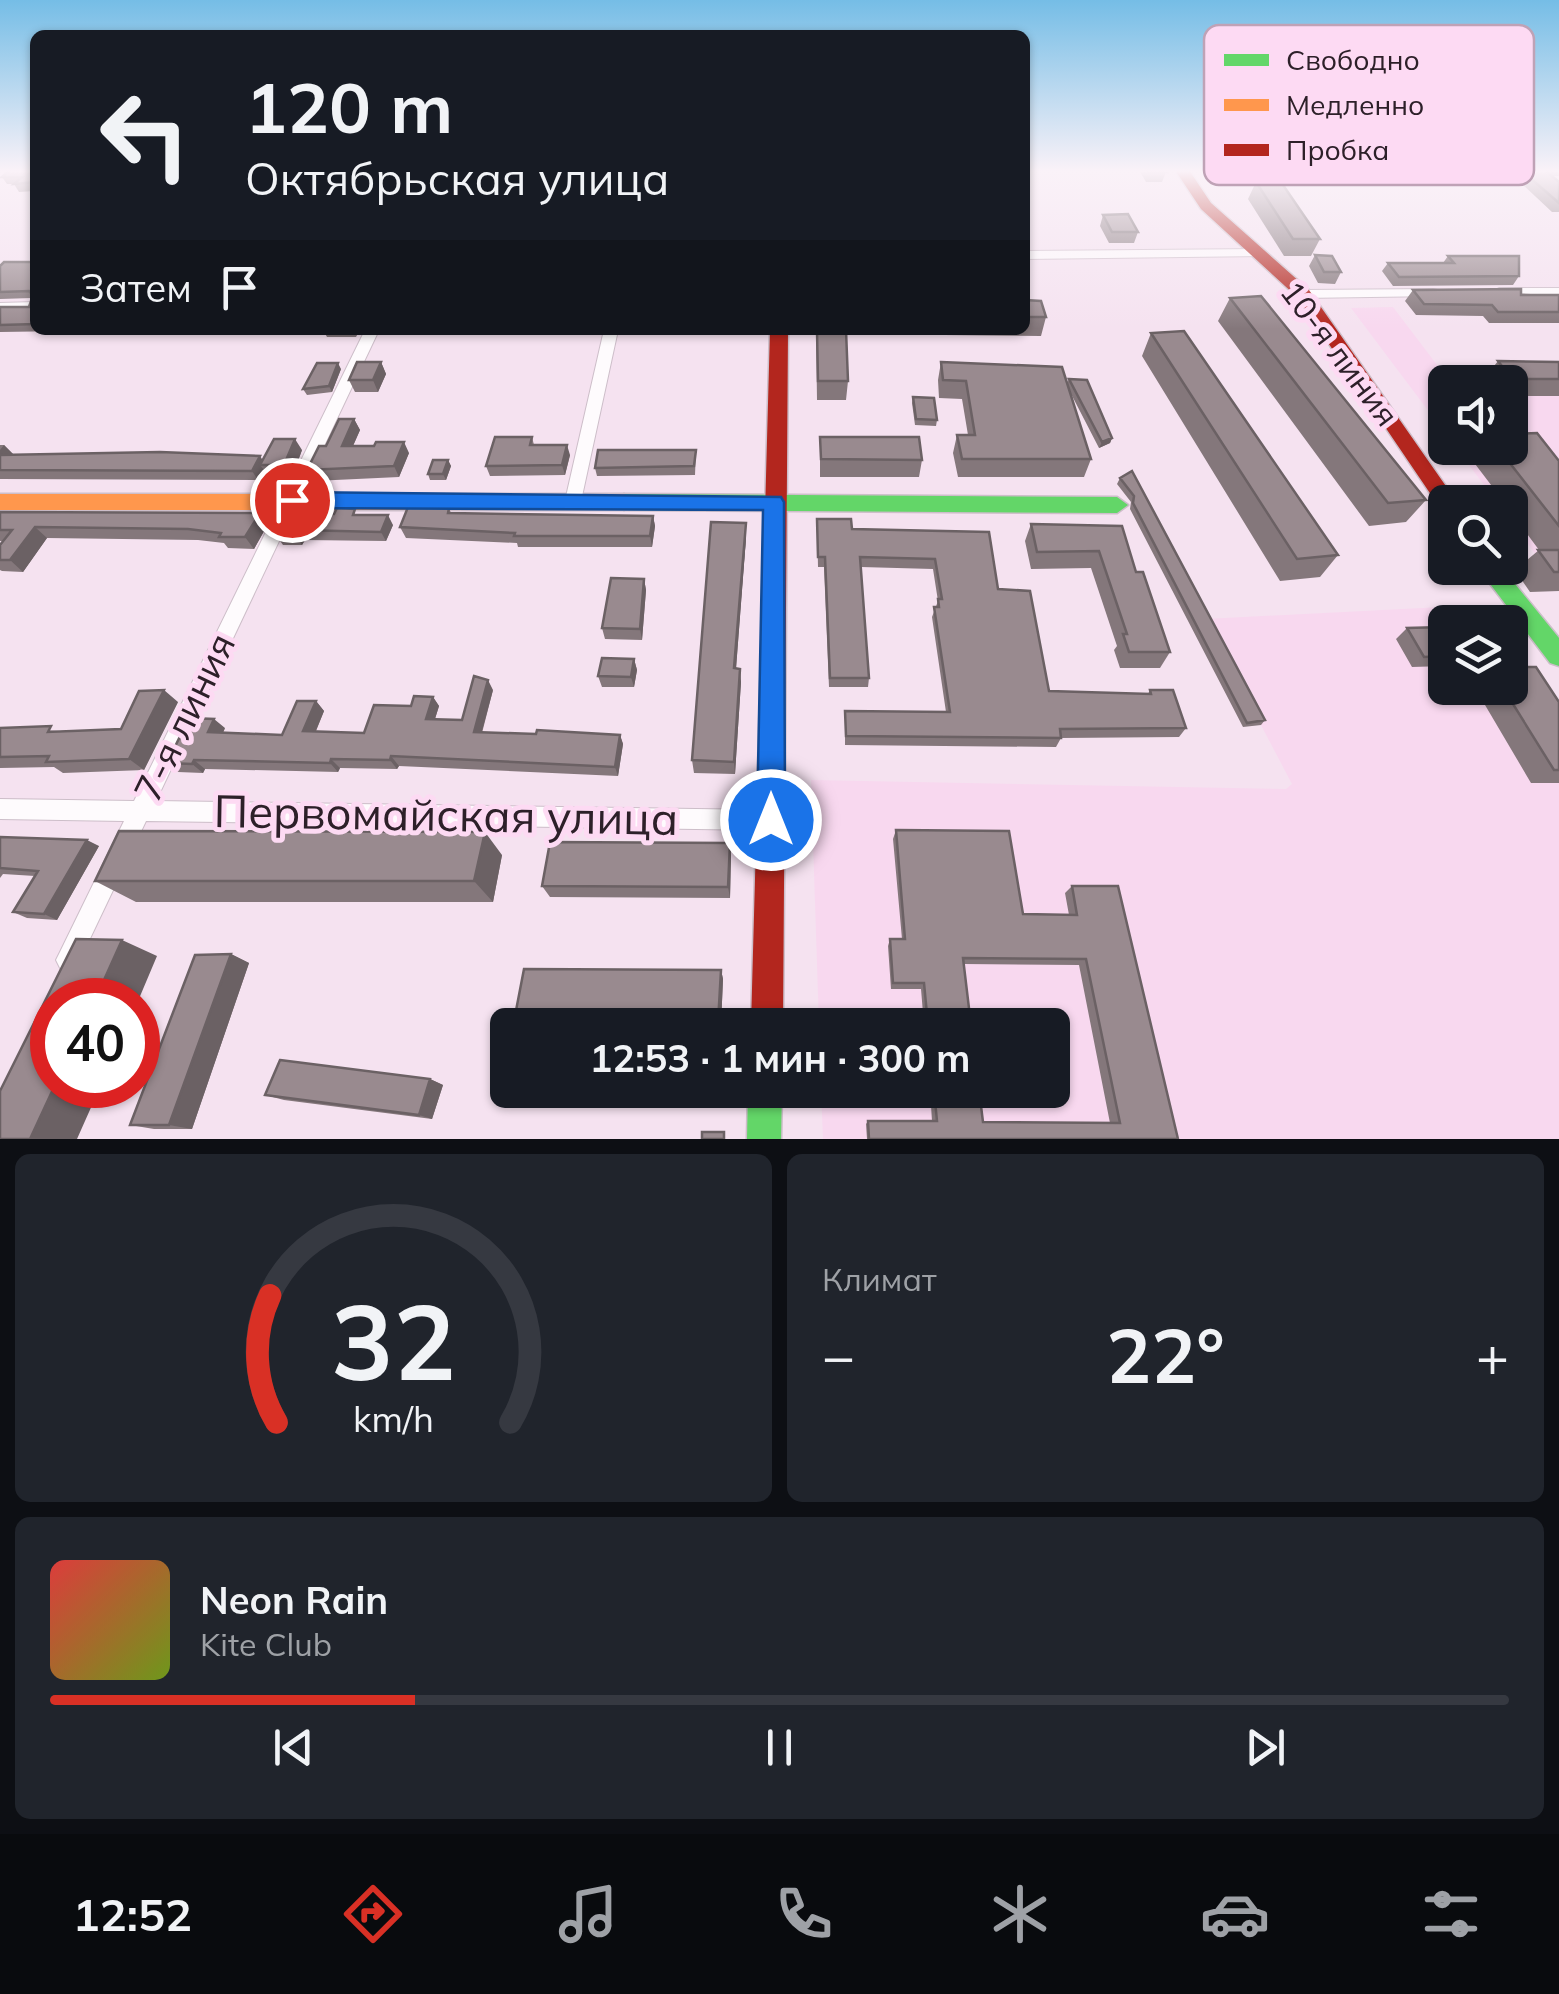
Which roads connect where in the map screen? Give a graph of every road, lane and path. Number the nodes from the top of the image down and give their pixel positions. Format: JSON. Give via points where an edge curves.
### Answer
{"nodes":[{"id":1,"x":1226,"y":223,"type":"edge"},
{"id":2,"x":1260,"y":252,"type":"junction"},
{"id":3,"x":1030,"y":255,"type":"edge"},
{"id":4,"x":1559,"y":292,"type":"edge"},
{"id":5,"x":1441,"y":293,"type":"edge"},
{"id":6,"x":1480,"y":293,"type":"edge"},
{"id":7,"x":1303,"y":294,"type":"junction"},
{"id":8,"x":30,"y":306,"type":"edge"},
{"id":9,"x":0,"y":307,"type":"edge"},
{"id":10,"x":370,"y":335,"type":"edge"},
{"id":11,"x":610,"y":335,"type":"edge"},
{"id":12,"x":779,"y":335,"type":"edge"},
{"id":13,"x":1434,"y":485,"type":"edge"},
{"id":14,"x":292,"y":500,"type":"junction"},
{"id":15,"x":574,"y":501,"type":"junction"},
{"id":16,"x":0,"y":502,"type":"edge"},
{"id":17,"x":774,"y":502,"type":"junction"},
{"id":18,"x":1117,"y":505,"type":"dead end"},
{"id":19,"x":1503,"y":585,"type":"edge"},
{"id":20,"x":1559,"y":656,"type":"edge"},
{"id":21,"x":0,"y":809,"type":"edge"},
{"id":22,"x":138,"y":810,"type":"junction"},
{"id":23,"x":771,"y":820,"type":"junction"},
{"id":24,"x":59,"y":978,"type":"edge"},
{"id":25,"x":767,"y":1008,"type":"edge"},
{"id":26,"x":765,"y":1108,"type":"edge"},
{"id":27,"x":764,"y":1139,"type":"edge"}],
"edges":[{"from":1,"to":2,"type":"street","name":"10-я линия"},
{"from":2,"to":3,"type":"street"},
{"from":2,"to":7,"type":"street","name":"10-я линия"},
{"from":4,"to":6,"type":"street"},
{"from":5,"to":7,"type":"street"},
{"from":7,"to":13,"type":"street","name":"10-я линия"},
{"from":8,"to":9,"type":"street"},
{"from":10,"to":14,"type":"street","name":"7-я линия"},
{"from":11,"to":15,"type":"street"},
{"from":12,"to":17,"type":"street"},
{"from":14,"to":15,"type":"street"},
{"from":14,"to":16,"type":"street"},
{"from":14,"to":22,"type":"street","name":"7-я линия"},
{"from":15,"to":17,"type":"street"},
{"from":17,"to":18,"type":"street"},
{"from":17,"to":23,"type":"street"},
{"from":19,"to":20,"type":"street"},
{"from":21,"to":22,"type":"street","name":"Первомайская улица"},
{"from":22,"to":23,"type":"street","name":"Первомайская улица"},
{"from":22,"to":24,"type":"street","name":"7-я линия"},
{"from":23,"to":25,"type":"street"},
{"from":26,"to":27,"type":"street"}]}
